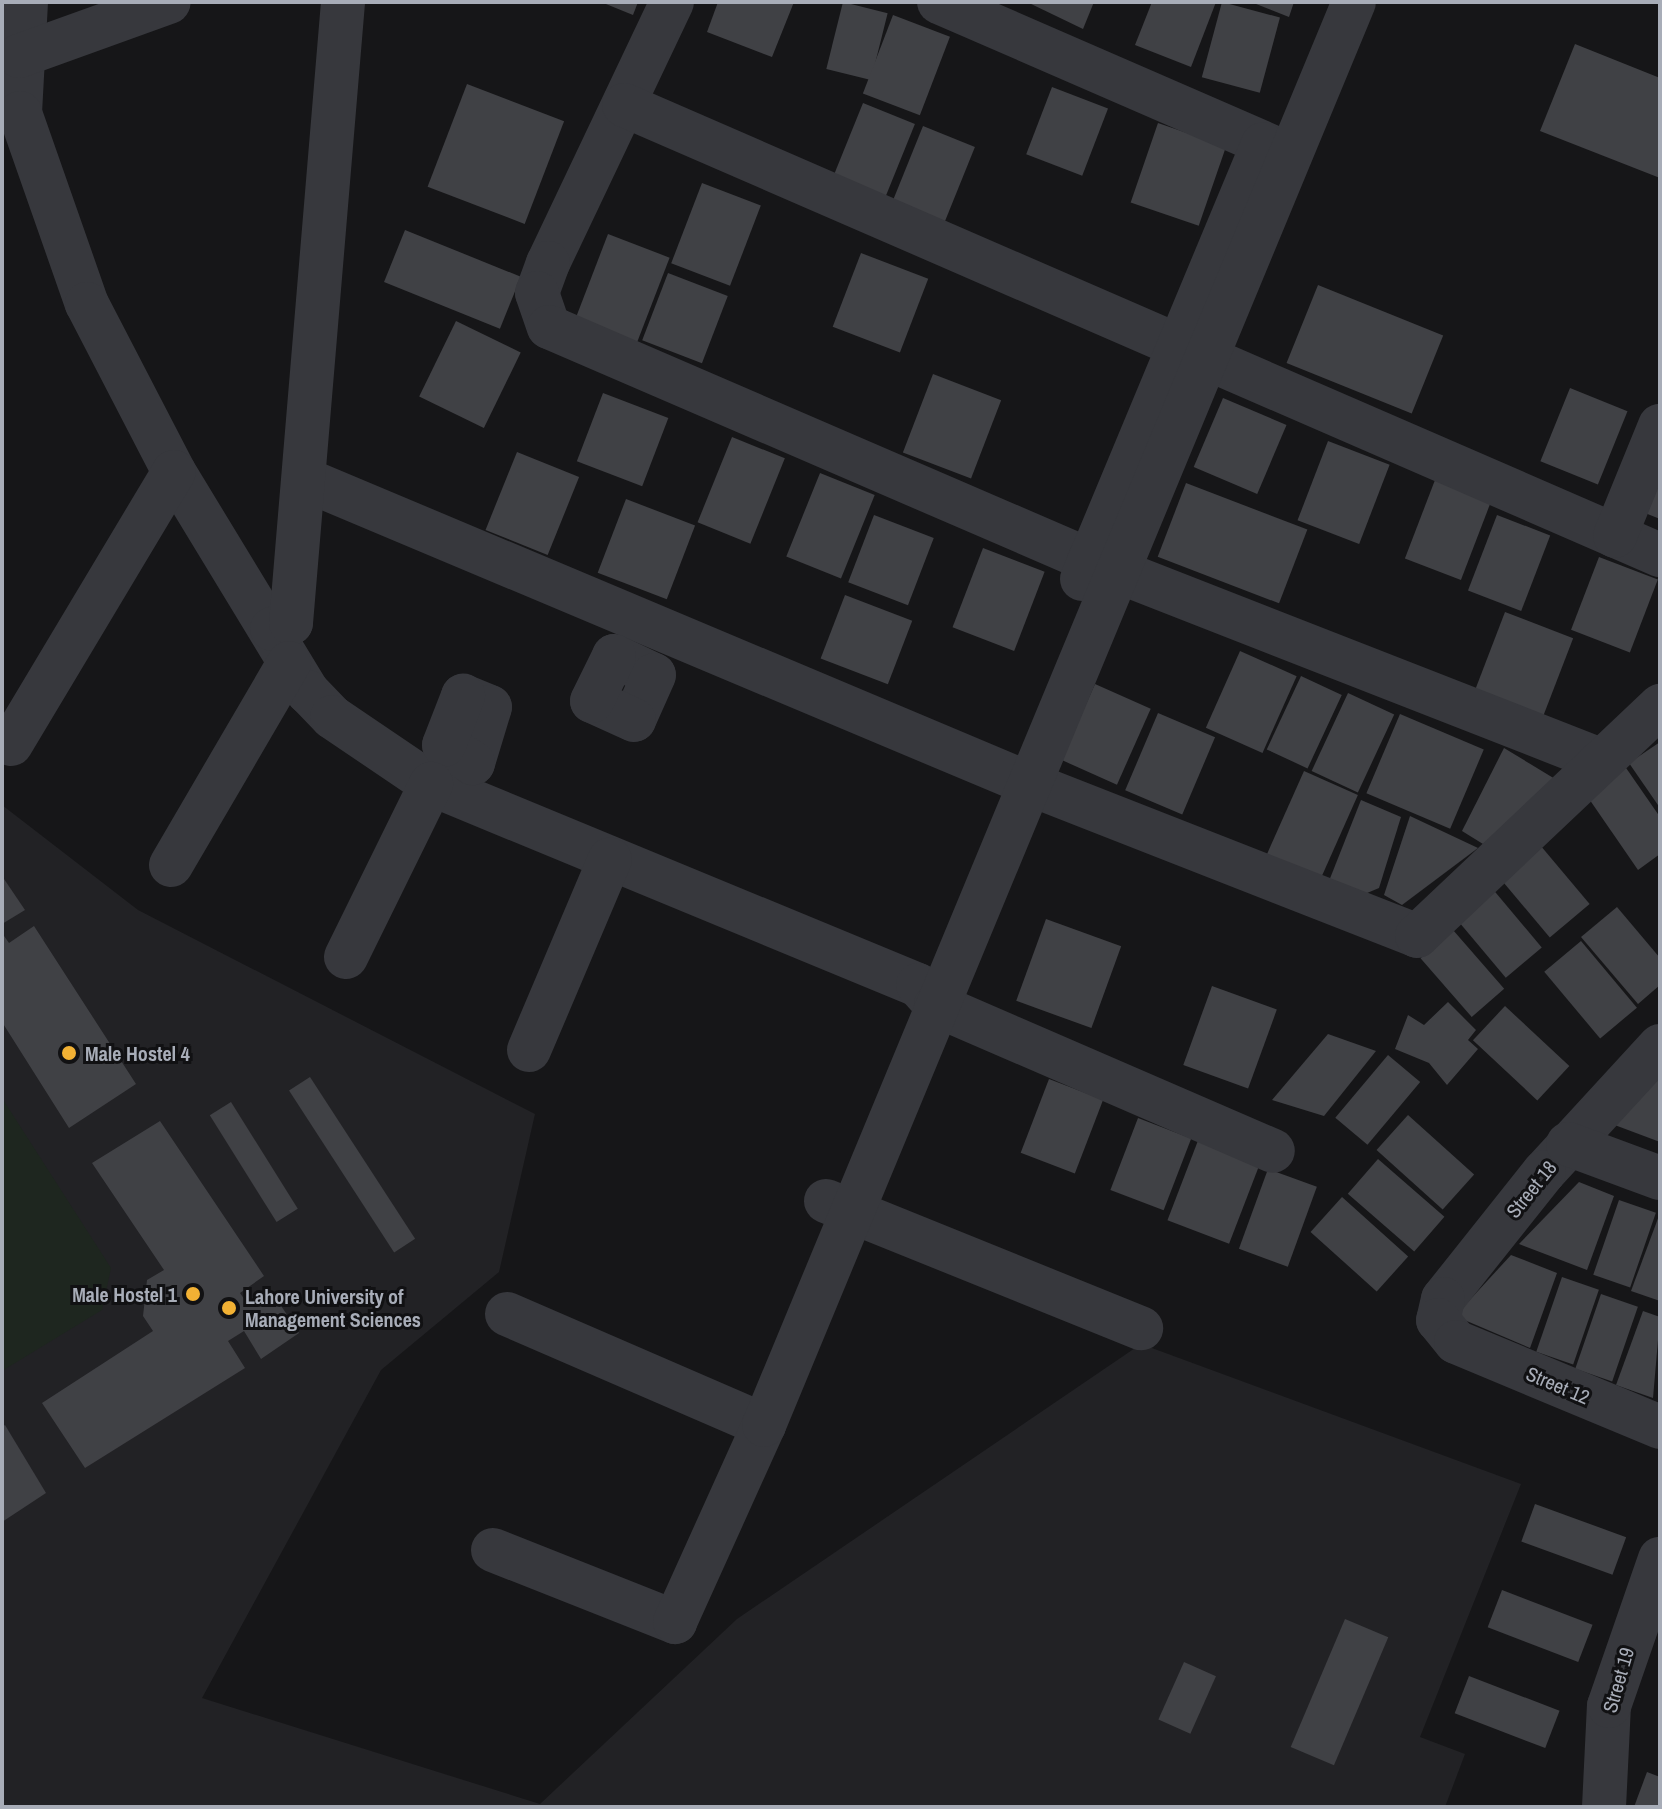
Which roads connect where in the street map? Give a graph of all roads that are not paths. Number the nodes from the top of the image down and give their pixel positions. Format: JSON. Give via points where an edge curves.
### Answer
{"nodes":[{"id":1,"x":26,"y":2,"type":"edge"},
{"id":2,"x":169,"y":2,"type":"edge"},
{"id":3,"x":343,"y":2,"type":"edge"},
{"id":4,"x":672,"y":2,"type":"edge"},
{"id":5,"x":939,"y":2,"type":"edge"},
{"id":6,"x":1322,"y":2,"type":"edge"},
{"id":7,"x":1354,"y":2,"type":"edge"},
{"id":8,"x":19,"y":56,"type":"junction"},
{"id":9,"x":624,"y":105,"type":"junction"},
{"id":10,"x":14,"y":149,"type":"edge"},
{"id":11,"x":1277,"y":149,"type":"junction"},
{"id":12,"x":1192,"y":356,"type":"junction"},
{"id":13,"x":1660,"y":426,"type":"edge"},
{"id":14,"x":174,"y":472,"type":"junction"},
{"id":15,"x":304,"y":479,"type":"junction"},
{"id":16,"x":1615,"y":536,"type":"junction"},
{"id":17,"x":1660,"y":555,"type":"edge"},
{"id":18,"x":1103,"y":566,"type":"junction"},
{"id":19,"x":280,"y":646,"type":"junction"},
{"id":20,"x":1660,"y":706,"type":"edge"},
{"id":21,"x":11,"y":744,"type":"dead end"},
{"id":22,"x":1600,"y":760,"type":"junction"},
{"id":23,"x":1018,"y":779,"type":"junction"},
{"id":24,"x":431,"y":784,"type":"junction"},
{"id":25,"x":610,"y":859,"type":"junction"},
{"id":26,"x":171,"y":865,"type":"dead end"},
{"id":27,"x":346,"y":957,"type":"dead end"},
{"id":28,"x":927,"y":995,"type":"junction"},
{"id":29,"x":1660,"y":1046,"type":"edge"},
{"id":30,"x":529,"y":1050,"type":"dead end"},
{"id":31,"x":1568,"y":1144,"type":"junction"},
{"id":32,"x":1273,"y":1151,"type":"dead end"},
{"id":33,"x":1660,"y":1178,"type":"edge"},
{"id":34,"x":838,"y":1205,"type":"junction"},
{"id":35,"x":507,"y":1314,"type":"dead end"},
{"id":36,"x":1141,"y":1328,"type":"dead end"},
{"id":37,"x":1456,"y":1342,"type":"joint"},
{"id":38,"x":751,"y":1419,"type":"junction"},
{"id":39,"x":1660,"y":1427,"type":"edge"},
{"id":40,"x":493,"y":1550,"type":"dead end"},
{"id":41,"x":1660,"y":1559,"type":"edge"},
{"id":42,"x":1604,"y":1807,"type":"edge"}],
"edges":[{"from":1,"to":8,"type":"street"},
{"from":2,"to":8,"type":"street"},
{"from":3,"to":15,"type":"street"},
{"from":4,"to":9,"type":"street"},
{"from":5,"to":11,"type":"street"},
{"from":6,"to":11,"type":"street"},
{"from":7,"to":11,"type":"street"},
{"from":8,"to":10,"type":"street"},
{"from":9,"to":12,"type":"street"},
{"from":9,"to":18,"type":"street","via":[[537,293],[549,327]]},
{"from":10,"to":14,"type":"street"},
{"from":11,"to":12,"type":"street"},
{"from":12,"to":16,"type":"street"},
{"from":12,"to":18,"type":"street"},
{"from":13,"to":16,"type":"street"},
{"from":14,"to":19,"type":"street"},
{"from":14,"to":21,"type":"street"},
{"from":15,"to":19,"type":"street","via":[[291,623]]},
{"from":15,"to":23,"type":"street"},
{"from":16,"to":17,"type":"street"},
{"from":18,"to":22,"type":"street"},
{"from":18,"to":23,"type":"street"},
{"from":19,"to":24,"type":"street","via":[[332,717]]},
{"from":19,"to":26,"type":"street"},
{"from":20,"to":22,"type":"street"},
{"from":22,"to":23,"type":"street","via":[[1417,936]]},
{"from":23,"to":28,"type":"street"},
{"from":24,"to":25,"type":"street"},
{"from":24,"to":27,"type":"street"},
{"from":25,"to":28,"type":"street"},
{"from":25,"to":30,"type":"street"},
{"from":28,"to":32,"type":"street"},
{"from":28,"to":34,"type":"street"},
{"from":29,"to":31,"type":"street","name":"Street 18"},
{"from":31,"to":33,"type":"street"},
{"from":31,"to":37,"type":"street","name":"Street 18","via":[[1443,1299],[1440,1328]]},
{"from":34,"to":36,"type":"street"},
{"from":34,"to":38,"type":"street"},
{"from":35,"to":38,"type":"street"},
{"from":37,"to":39,"type":"street","name":"Street 12"},
{"from":38,"to":40,"type":"street","via":[[661,1618]]},
{"from":41,"to":42,"type":"street","name":"Street 19","via":[[1609,1706]]}]}
